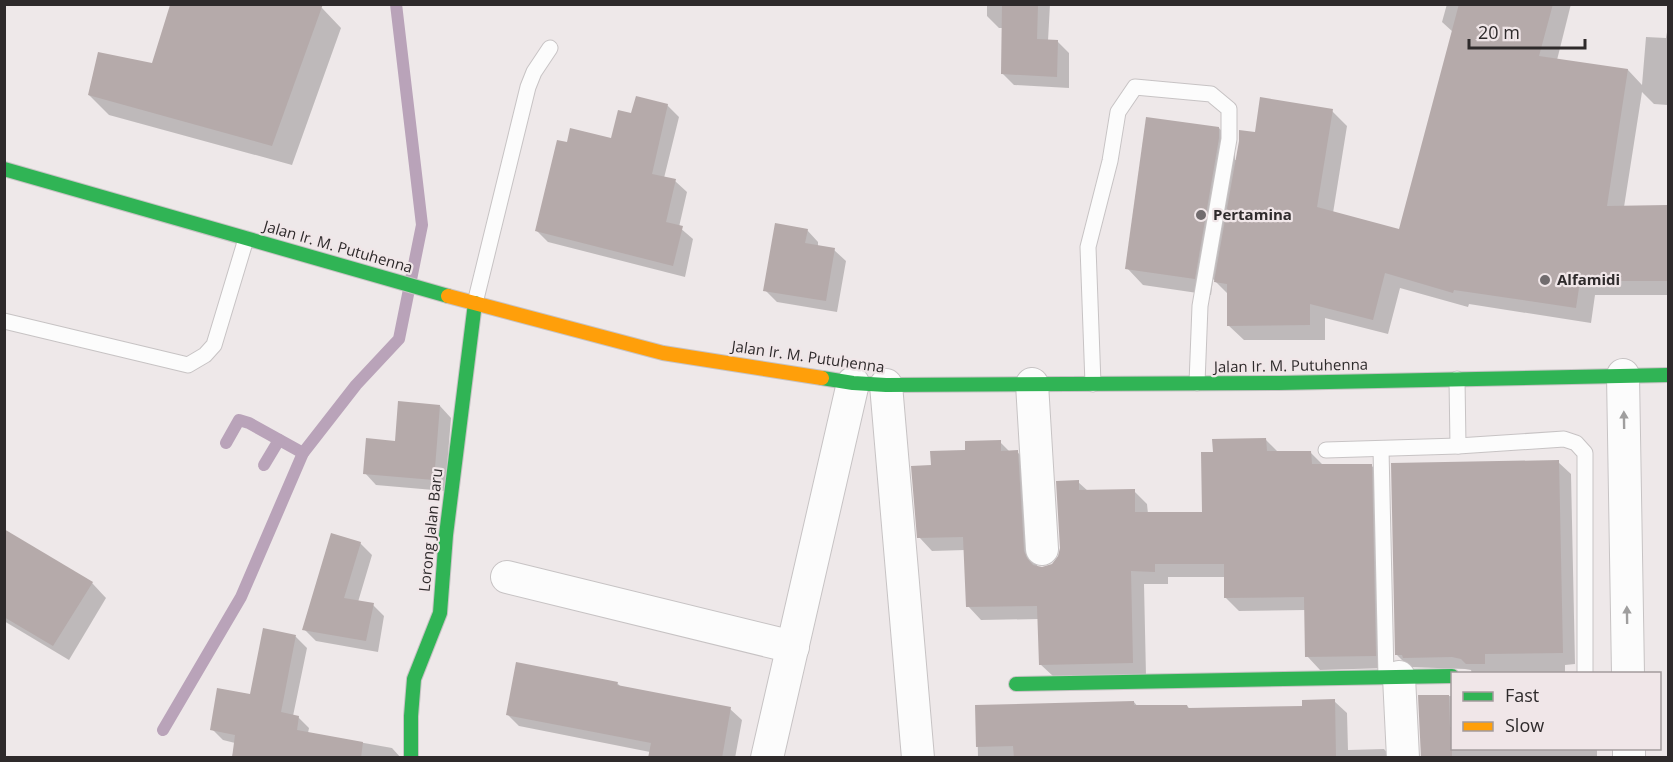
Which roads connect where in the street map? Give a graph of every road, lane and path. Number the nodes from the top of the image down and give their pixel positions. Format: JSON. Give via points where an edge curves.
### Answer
{"nodes":[{"id":1,"x":550,"y":48,"type":"dead end"},
{"id":2,"x":4,"y":169,"type":"edge"},
{"id":3,"x":246,"y":239,"type":"junction"},
{"id":4,"x":468,"y":301,"type":"junction"},
{"id":5,"x":4,"y":321,"type":"edge"},
{"id":6,"x":1623,"y":375,"type":"junction"},
{"id":7,"x":1668,"y":375,"type":"edge"},
{"id":8,"x":1457,"y":379,"type":"junction"},
{"id":9,"x":853,"y":383,"type":"junction"},
{"id":10,"x":1197,"y":383,"type":"junction"},
{"id":11,"x":1032,"y":384,"type":"junction"},
{"id":12,"x":1093,"y":384,"type":"junction"},
{"id":13,"x":886,"y":385,"type":"junction"},
{"id":14,"x":1458,"y":446,"type":"junction"},
{"id":15,"x":1381,"y":448,"type":"junction"},
{"id":16,"x":1326,"y":450,"type":"dead end"},
{"id":17,"x":1042,"y":549,"type":"dead end"},
{"id":18,"x":507,"y":577,"type":"dead end"},
{"id":19,"x":793,"y":647,"type":"junction"},
{"id":20,"x":1585,"y":672,"type":"edge"},
{"id":21,"x":1628,"y":672,"type":"edge"},
{"id":22,"x":1451,"y":676,"type":"edge"},
{"id":23,"x":1393,"y":677,"type":"junction"},
{"id":24,"x":1016,"y":684,"type":"dead end"},
{"id":25,"x":411,"y":758,"type":"edge"},
{"id":26,"x":767,"y":758,"type":"edge"},
{"id":27,"x":918,"y":758,"type":"edge"},
{"id":28,"x":1403,"y":758,"type":"edge"}],
"edges":[{"from":1,"to":4,"type":"lane","via":[[528,87]]},
{"from":2,"to":3,"type":"main road","name":"Jalan Ir. M. Putuhenna"},
{"from":3,"to":4,"type":"main road","name":"Jalan Ir. M. Putuhenna"},
{"from":3,"to":5,"type":"lane","via":[[214,345],[188,365]]},
{"from":4,"to":9,"type":"main road","name":"Jalan Ir. M. Putuhenna","via":[[663,353]]},
{"from":4,"to":25,"type":"main road","name":"Lorong Jalan Baru","via":[[440,613],[414,679]]},
{"from":6,"to":7,"type":"main road","name":"Jalan Ir. M. Putuhenna"},
{"from":6,"to":8,"type":"main road","name":"Jalan Ir. M. Putuhenna"},
{"from":21,"to":6,"type":"street","one_way":true},
{"from":8,"to":10,"type":"main road","name":"Jalan Ir. M. Putuhenna"},
{"from":8,"to":14,"type":"lane"},
{"from":9,"to":13,"type":"main road","name":"Jalan Ir. M. Putuhenna"},
{"from":9,"to":19,"type":"street"},
{"from":10,"to":12,"type":"main road","name":"Jalan Ir. M. Putuhenna"},
{"from":10,"to":12,"type":"lane","via":[[1200,306],[1229,139],[1229,109],[1211,94],[1135,87],[1118,112],[1088,247]]},
{"from":11,"to":12,"type":"main road","name":"Jalan Ir. M. Putuhenna"},
{"from":11,"to":13,"type":"main road","name":"Jalan Ir. M. Putuhenna"},
{"from":11,"to":17,"type":"street"},
{"from":13,"to":27,"type":"street"},
{"from":14,"to":15,"type":"lane"},
{"from":14,"to":20,"type":"lane","via":[[1564,439],[1576,443],[1585,453]]},
{"from":15,"to":16,"type":"lane"},
{"from":15,"to":23,"type":"lane"},
{"from":18,"to":19,"type":"street"},
{"from":19,"to":26,"type":"street"},
{"from":22,"to":23,"type":"main road"},
{"from":23,"to":24,"type":"main road"},
{"from":23,"to":28,"type":"street"}]}
